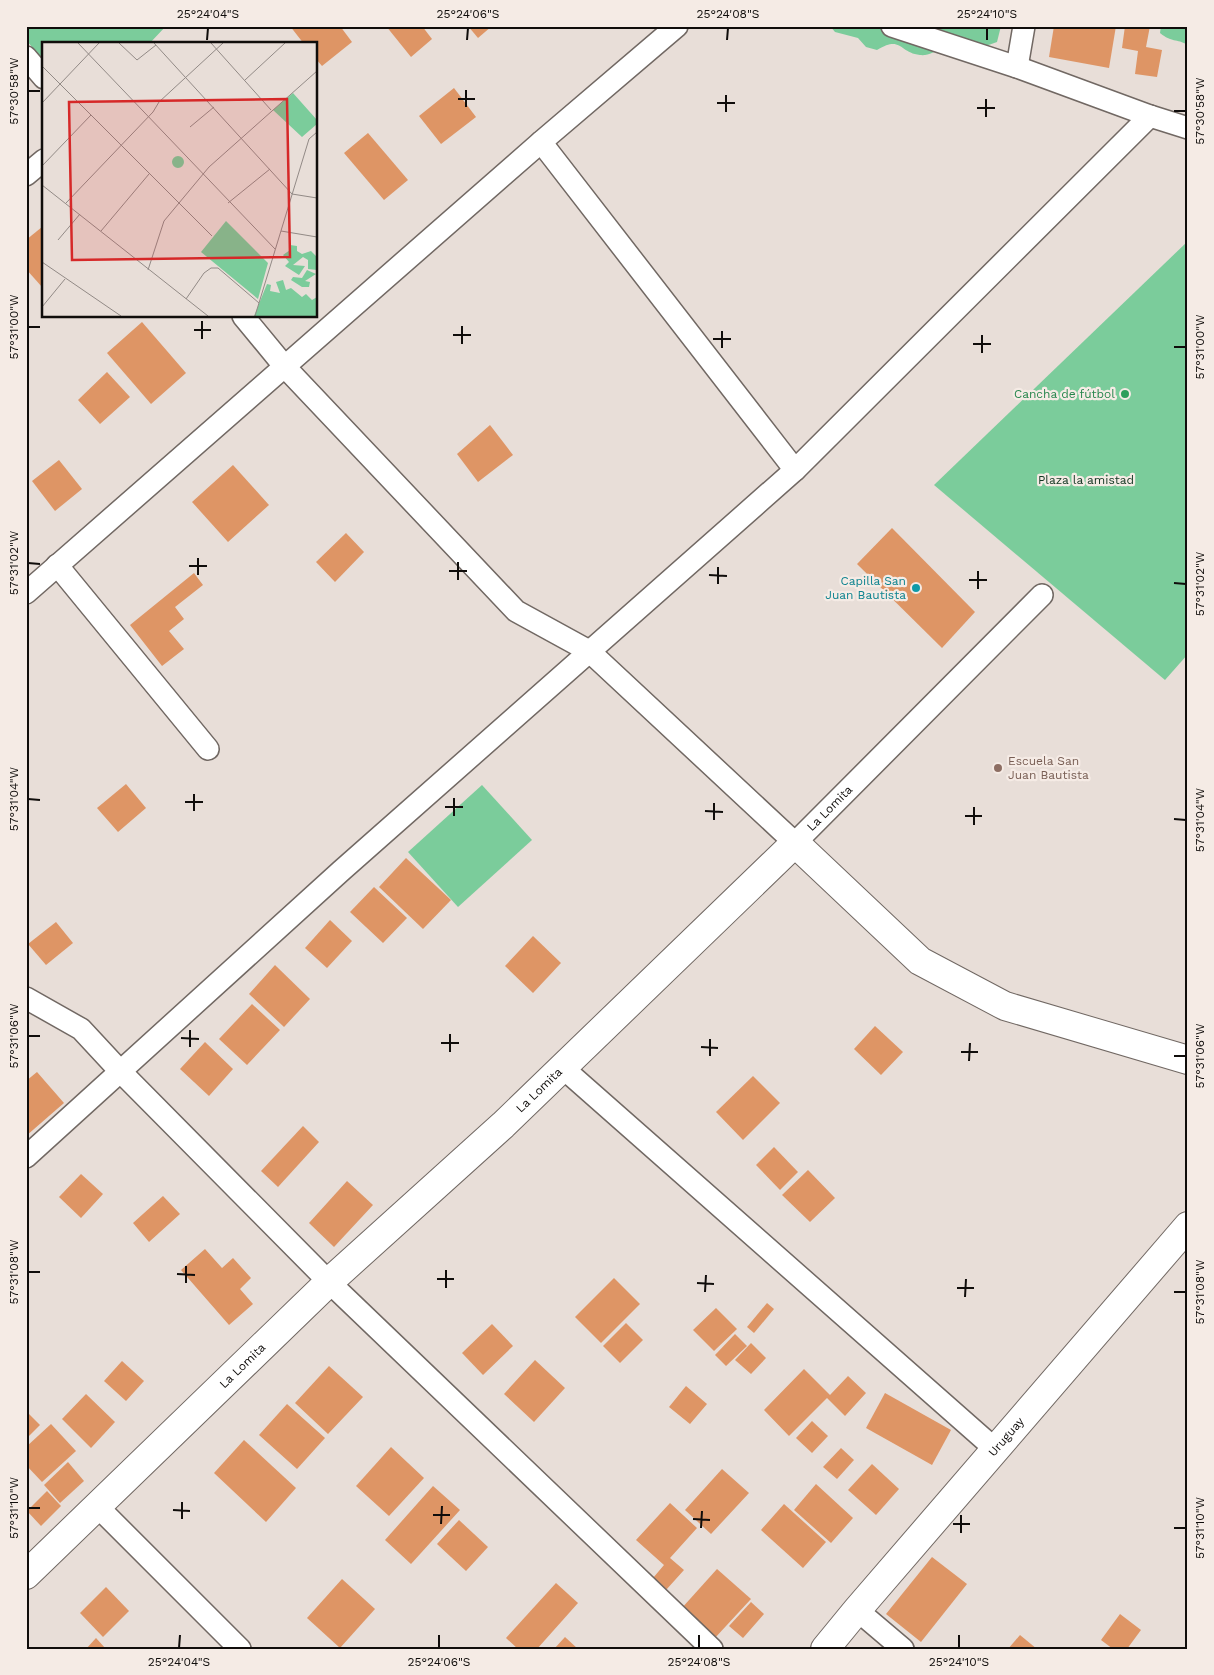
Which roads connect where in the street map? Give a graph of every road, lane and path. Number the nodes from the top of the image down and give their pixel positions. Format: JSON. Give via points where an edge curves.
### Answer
{"nodes":[{"id":1,"x":677,"y":26,"type":"edge"},
{"id":2,"x":892,"y":26,"type":"edge"},
{"id":3,"x":1024,"y":26,"type":"edge"},
{"id":4,"x":26,"y":57,"type":"edge"},
{"id":5,"x":1017,"y":67,"type":"junction"},
{"id":6,"x":42,"y":76,"type":"edge"},
{"id":7,"x":1150,"y":116,"type":"junction"},
{"id":8,"x":1188,"y":128,"type":"edge"},
{"id":9,"x":541,"y":142,"type":"junction"},
{"id":10,"x":42,"y":162,"type":"edge"},
{"id":11,"x":26,"y":175,"type":"edge"},
{"id":12,"x":245,"y":318,"type":"edge"},
{"id":13,"x":285,"y":367,"type":"junction"},
{"id":14,"x":795,"y":470,"type":"junction"},
{"id":15,"x":57,"y":565,"type":"junction"},
{"id":16,"x":26,"y":593,"type":"edge"},
{"id":17,"x":1042,"y":595,"type":"dead end"},
{"id":18,"x":589,"y":651,"type":"junction"},
{"id":19,"x":208,"y":749,"type":"dead end"},
{"id":20,"x":795,"y":843,"type":"junction"},
{"id":21,"x":26,"y":998,"type":"edge"},
{"id":22,"x":1188,"y":1060,"type":"edge"},
{"id":23,"x":563,"y":1068,"type":"junction"},
{"id":24,"x":120,"y":1071,"type":"junction"},
{"id":25,"x":26,"y":1157,"type":"edge"},
{"id":26,"x":1188,"y":1226,"type":"edge"},
{"id":27,"x":329,"y":1282,"type":"junction"},
{"id":28,"x":995,"y":1449,"type":"junction"},
{"id":29,"x":97,"y":1506,"type":"junction"},
{"id":30,"x":26,"y":1575,"type":"edge"},
{"id":31,"x":856,"y":1610,"type":"junction"},
{"id":32,"x":240,"y":1649,"type":"edge"},
{"id":33,"x":712,"y":1649,"type":"edge"},
{"id":34,"x":825,"y":1649,"type":"edge"},
{"id":35,"x":903,"y":1649,"type":"edge"}],
"edges":[{"from":1,"to":9,"type":"street"},
{"from":2,"to":5,"type":"street"},
{"from":3,"to":5,"type":"street"},
{"from":4,"to":6,"type":"street"},
{"from":5,"to":7,"type":"street"},
{"from":7,"to":8,"type":"street"},
{"from":7,"to":14,"type":"street"},
{"from":9,"to":13,"type":"street"},
{"from":9,"to":14,"type":"street"},
{"from":10,"to":11,"type":"street"},
{"from":12,"to":13,"type":"street"},
{"from":13,"to":15,"type":"street"},
{"from":13,"to":18,"type":"street","via":[[516,611]]},
{"from":14,"to":18,"type":"street"},
{"from":15,"to":16,"type":"street"},
{"from":15,"to":19,"type":"street"},
{"from":17,"to":20,"type":"street","name":"La Lomita"},
{"from":18,"to":20,"type":"street"},
{"from":18,"to":24,"type":"street"},
{"from":20,"to":22,"type":"street","via":[[920,961],[1005,1006]]},
{"from":20,"to":23,"type":"street","name":"La Lomita"},
{"from":21,"to":24,"type":"street","via":[[82,1029]]},
{"from":23,"to":27,"type":"street","name":"La Lomita"},
{"from":23,"to":28,"type":"street"},
{"from":24,"to":25,"type":"street"},
{"from":24,"to":27,"type":"street"},
{"from":26,"to":28,"type":"street","name":"Uruguay"},
{"from":27,"to":29,"type":"street","name":"La Lomita"},
{"from":27,"to":33,"type":"street"},
{"from":28,"to":31,"type":"street","name":"Uruguay"},
{"from":29,"to":30,"type":"street","name":"La Lomita"},
{"from":29,"to":32,"type":"street"},
{"from":31,"to":34,"type":"street","name":"Uruguay"},
{"from":31,"to":35,"type":"street"}]}
